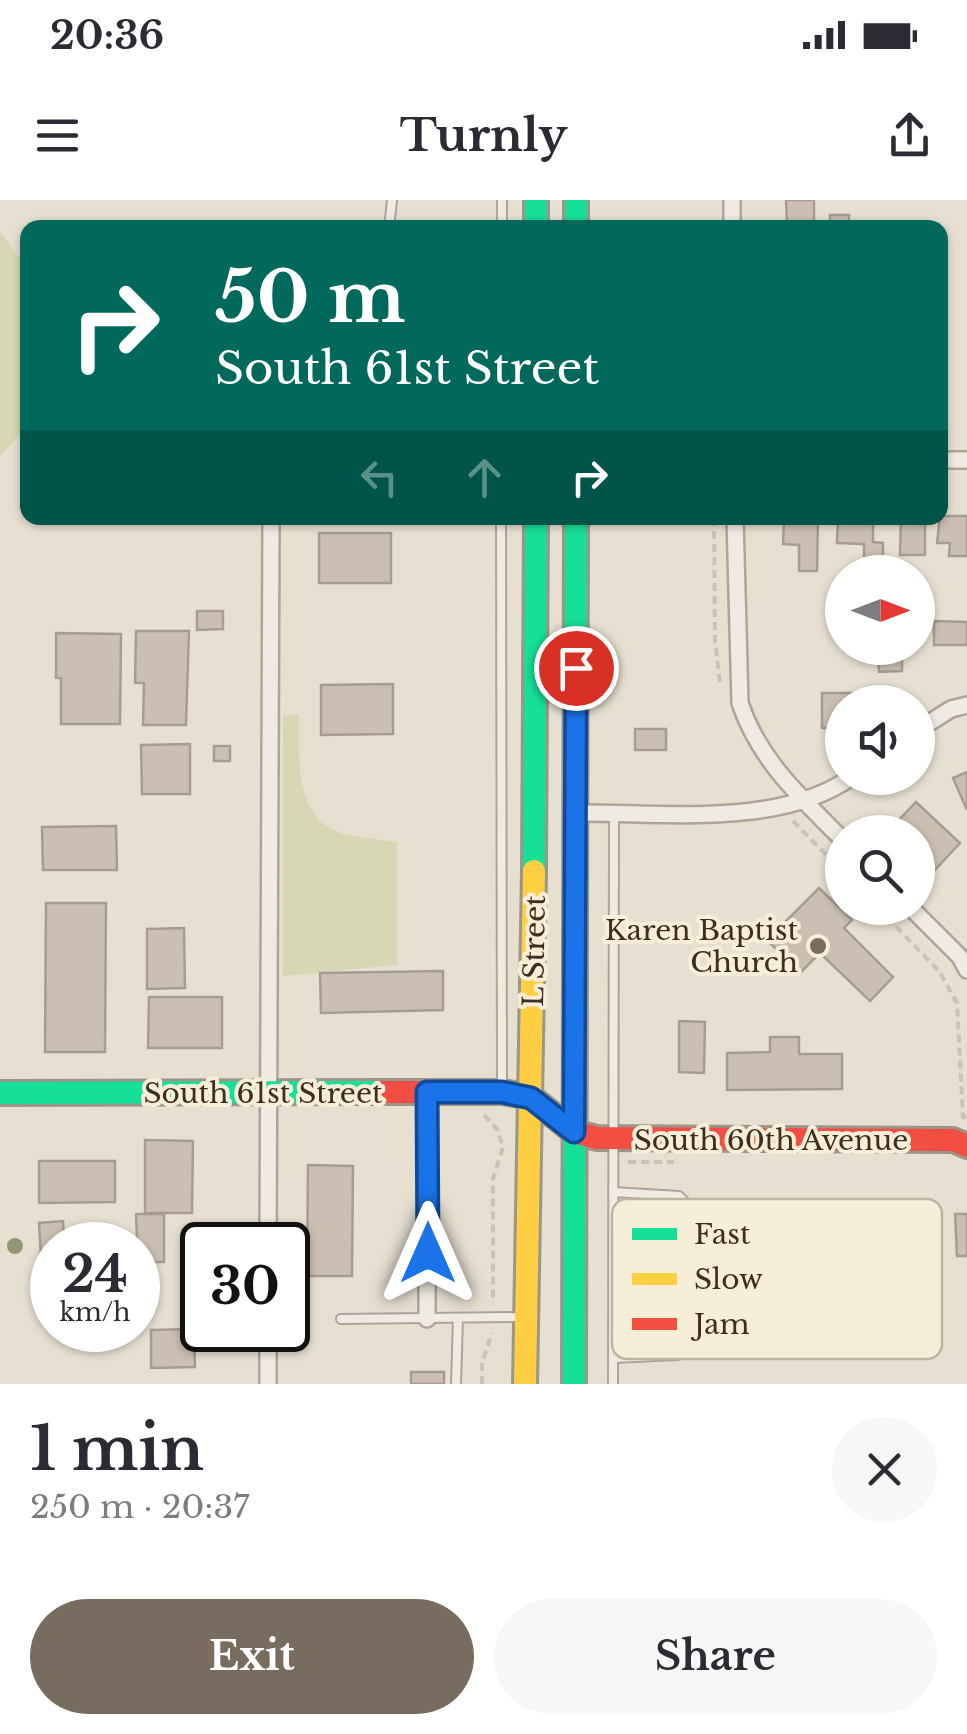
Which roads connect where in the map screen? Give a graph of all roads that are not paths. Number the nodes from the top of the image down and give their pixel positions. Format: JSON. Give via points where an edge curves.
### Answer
{"nodes":[{"id":1,"x":271,"y":525,"type":"edge"},
{"id":2,"x":501,"y":525,"type":"edge"},
{"id":3,"x":536,"y":525,"type":"edge"},
{"id":4,"x":576,"y":525,"type":"edge"},
{"id":5,"x":735,"y":525,"type":"edge"},
{"id":6,"x":967,"y":705,"type":"edge"},
{"id":7,"x":935,"y":719,"type":"edge"},
{"id":8,"x":825,"y":791,"type":"edge"},
{"id":9,"x":805,"y":802,"type":"junction"},
{"id":10,"x":576,"y":813,"type":"junction"},
{"id":11,"x":614,"y":813,"type":"junction"},
{"id":12,"x":825,"y":823,"type":"edge"},
{"id":13,"x":927,"y":925,"type":"edge"},
{"id":14,"x":967,"y":970,"type":"edge"},
{"id":15,"x":427,"y":1092,"type":"junction"},
{"id":16,"x":502,"y":1092,"type":"junction"},
{"id":17,"x":0,"y":1093,"type":"edge"},
{"id":18,"x":270,"y":1093,"type":"junction"},
{"id":19,"x":531,"y":1098,"type":"junction"},
{"id":20,"x":574,"y":1132,"type":"junction"},
{"id":21,"x":614,"y":1140,"type":"junction"},
{"id":22,"x":967,"y":1146,"type":"edge"},
{"id":23,"x":614,"y":1192,"type":"junction"},
{"id":24,"x":614,"y":1199,"type":"edge"},
{"id":25,"x":682,"y":1199,"type":"edge"},
{"id":26,"x":268,"y":1222,"type":"edge"},
{"id":27,"x":526,"y":1317,"type":"junction"},
{"id":28,"x":428,"y":1318,"type":"junction"},
{"id":29,"x":458,"y":1318,"type":"junction"},
{"id":30,"x":342,"y":1319,"type":"dead end"},
{"id":31,"x":268,"y":1352,"type":"edge"},
{"id":32,"x":268,"y":1384,"type":"edge"},
{"id":33,"x":456,"y":1384,"type":"edge"},
{"id":34,"x":525,"y":1384,"type":"edge"},
{"id":35,"x":574,"y":1384,"type":"edge"}],
"edges":[{"from":1,"to":18,"type":"street"},
{"from":2,"to":16,"type":"lane"},
{"from":3,"to":19,"type":"main road","name":"L Street"},
{"from":4,"to":10,"type":"main road","name":"L Street"},
{"from":5,"to":9,"type":"street","via":[[740,703],[759,746]]},
{"from":6,"to":7,"type":"street"},
{"from":8,"to":9,"type":"street"},
{"from":9,"to":11,"type":"street","via":[[749,812]]},
{"from":9,"to":12,"type":"street"},
{"from":10,"to":11,"type":"street"},
{"from":10,"to":20,"type":"main road","name":"L Street"},
{"from":11,"to":21,"type":"lane"},
{"from":13,"to":14,"type":"street"},
{"from":15,"to":16,"type":"main road","name":"South 61st Street"},
{"from":15,"to":18,"type":"main road","name":"South 61st Street"},
{"from":15,"to":28,"type":"street"},
{"from":16,"to":19,"type":"main road","name":"South 61st Street"},
{"from":17,"to":18,"type":"main road","name":"South 61st Street"},
{"from":18,"to":26,"type":"street"},
{"from":19,"to":20,"type":"main road","name":"South 61st Street"},
{"from":19,"to":27,"type":"main road","name":"L Street"},
{"from":20,"to":21,"type":"main road","name":"South 60th Avenue"},
{"from":20,"to":35,"type":"main road","name":"L Street"},
{"from":21,"to":22,"type":"main road","name":"South 60th Avenue","via":[[953,1140]]},
{"from":21,"to":23,"type":"lane"},
{"from":23,"to":24,"type":"lane"},
{"from":23,"to":25,"type":"lane"},
{"from":27,"to":29,"type":"lane"},
{"from":27,"to":34,"type":"main road","name":"L Street"},
{"from":28,"to":29,"type":"lane"},
{"from":28,"to":30,"type":"lane"},
{"from":29,"to":33,"type":"lane"},
{"from":31,"to":32,"type":"street"}]}
